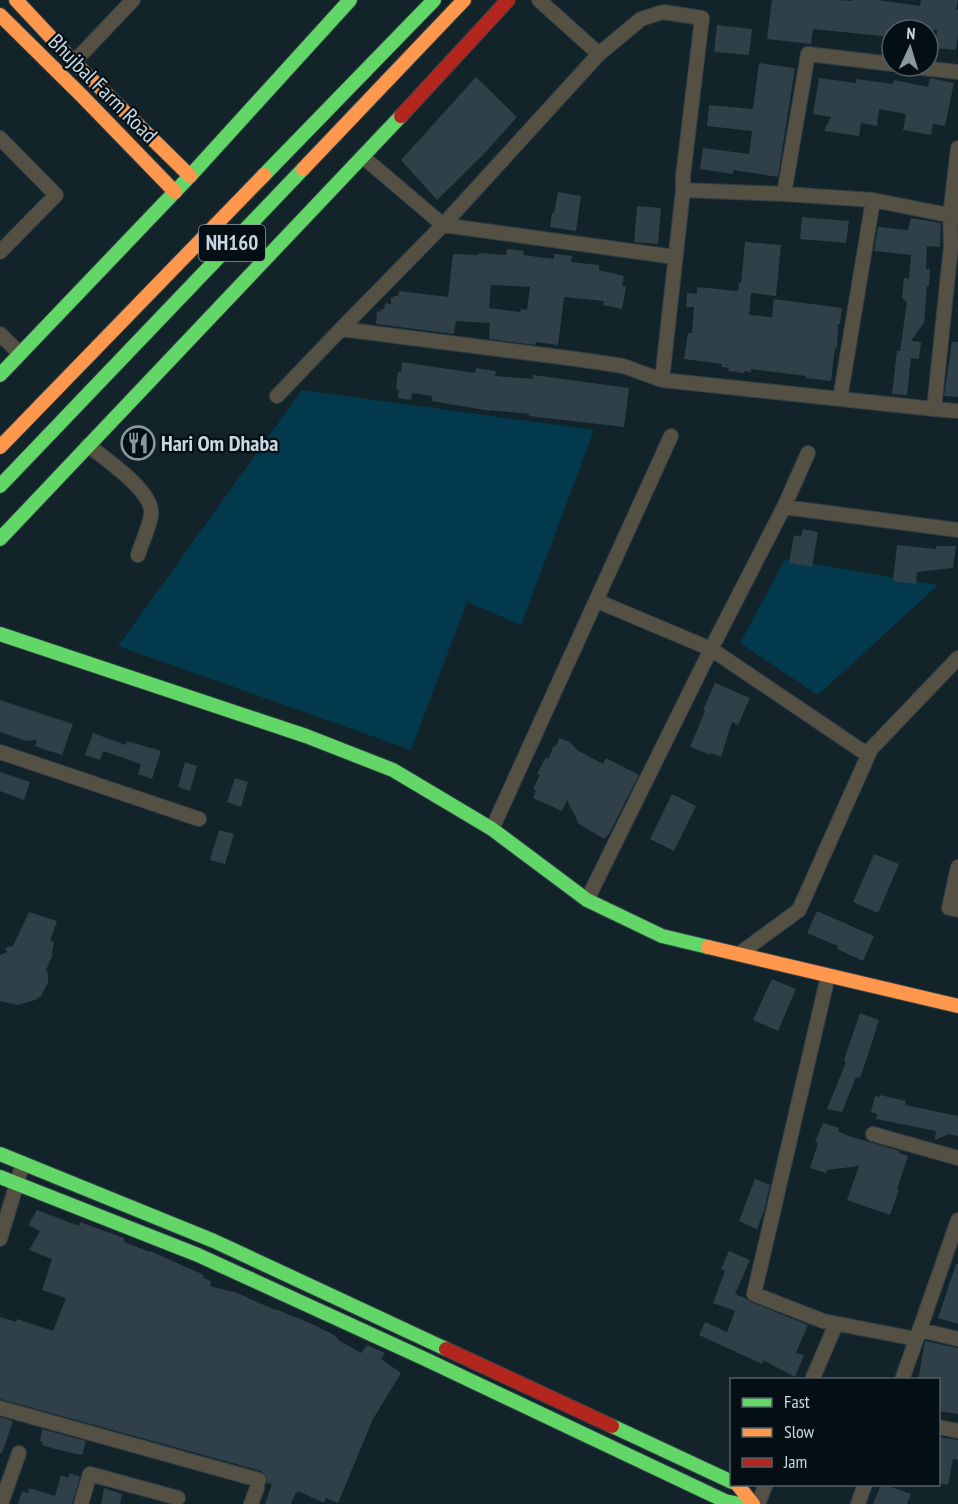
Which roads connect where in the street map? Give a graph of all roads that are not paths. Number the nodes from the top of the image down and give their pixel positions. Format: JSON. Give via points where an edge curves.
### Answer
{"nodes":[{"id":1,"x":16,"y":0,"type":"edge"},
{"id":2,"x":134,"y":0,"type":"edge"},
{"id":3,"x":350,"y":0,"type":"edge"},
{"id":4,"x":434,"y":0,"type":"edge"},
{"id":5,"x":464,"y":0,"type":"edge"},
{"id":6,"x":508,"y":0,"type":"edge"},
{"id":7,"x":539,"y":0,"type":"edge"},
{"id":8,"x":0,"y":15,"type":"edge"},
{"id":9,"x":599,"y":54,"type":"junction"},
{"id":10,"x":74,"y":62,"type":"junction"},
{"id":11,"x":880,"y":63,"type":"edge"},
{"id":12,"x":940,"y":70,"type":"edge"},
{"id":13,"x":958,"y":72,"type":"edge"},
{"id":14,"x":0,"y":138,"type":"edge"},
{"id":15,"x":958,"y":148,"type":"edge"},
{"id":16,"x":363,"y":157,"type":"junction"},
{"id":17,"x":190,"y":176,"type":"junction"},
{"id":18,"x":683,"y":190,"type":"junction"},
{"id":19,"x":175,"y":192,"type":"junction"},
{"id":20,"x":784,"y":194,"type":"junction"},
{"id":21,"x":873,"y":200,"type":"junction"},
{"id":22,"x":954,"y":216,"type":"edge"},
{"id":23,"x":443,"y":225,"type":"junction"},
{"id":24,"x":0,"y":252,"type":"edge"},
{"id":25,"x":675,"y":256,"type":"junction"},
{"id":26,"x":341,"y":329,"type":"junction"},
{"id":27,"x":0,"y":334,"type":"edge"},
{"id":28,"x":21,"y":354,"type":"junction"},
{"id":29,"x":0,"y":375,"type":"edge"},
{"id":30,"x":662,"y":380,"type":"junction"},
{"id":31,"x":277,"y":396,"type":"dead end"},
{"id":32,"x":840,"y":399,"type":"junction"},
{"id":33,"x":934,"y":409,"type":"junction"},
{"id":34,"x":958,"y":411,"type":"edge"},
{"id":35,"x":672,"y":436,"type":"dead end"},
{"id":36,"x":88,"y":445,"type":"junction"},
{"id":37,"x":0,"y":447,"type":"edge"},
{"id":38,"x":808,"y":453,"type":"dead end"},
{"id":39,"x":0,"y":486,"type":"edge"},
{"id":40,"x":784,"y":507,"type":"junction"},
{"id":41,"x":958,"y":531,"type":"edge"},
{"id":42,"x":0,"y":539,"type":"edge"},
{"id":43,"x":138,"y":555,"type":"dead end"},
{"id":44,"x":597,"y":601,"type":"junction"},
{"id":45,"x":0,"y":634,"type":"edge"},
{"id":46,"x":711,"y":650,"type":"junction"},
{"id":47,"x":958,"y":658,"type":"edge"},
{"id":48,"x":0,"y":753,"type":"edge"},
{"id":49,"x":868,"y":755,"type":"junction"},
{"id":50,"x":199,"y":819,"type":"dead end"},
{"id":51,"x":492,"y":829,"type":"junction"},
{"id":52,"x":958,"y":867,"type":"edge"},
{"id":53,"x":587,"y":900,"type":"junction"},
{"id":54,"x":958,"y":910,"type":"edge"},
{"id":55,"x":739,"y":954,"type":"junction"},
{"id":56,"x":828,"y":976,"type":"junction"},
{"id":57,"x":958,"y":1006,"type":"edge"},
{"id":58,"x":873,"y":1134,"type":"dead end"},
{"id":59,"x":0,"y":1154,"type":"edge"},
{"id":60,"x":958,"y":1158,"type":"edge"},
{"id":61,"x":23,"y":1163,"type":"junction"},
{"id":62,"x":0,"y":1177,"type":"edge"},
{"id":63,"x":17,"y":1184,"type":"junction"},
{"id":64,"x":958,"y":1220,"type":"edge"},
{"id":65,"x":0,"y":1239,"type":"edge"},
{"id":66,"x":836,"y":1324,"type":"junction"},
{"id":67,"x":918,"y":1334,"type":"junction"},
{"id":68,"x":958,"y":1339,"type":"edge"},
{"id":69,"x":813,"y":1378,"type":"edge"},
{"id":70,"x":903,"y":1378,"type":"edge"},
{"id":71,"x":0,"y":1408,"type":"edge"},
{"id":72,"x":940,"y":1426,"type":"edge"},
{"id":73,"x":958,"y":1431,"type":"edge"},
{"id":74,"x":19,"y":1453,"type":"dead end"},
{"id":75,"x":730,"y":1481,"type":"edge"},
{"id":76,"x":737,"y":1486,"type":"edge"},
{"id":77,"x":766,"y":1486,"type":"edge"},
{"id":78,"x":865,"y":1486,"type":"edge"},
{"id":79,"x":178,"y":1498,"type":"dead end"},
{"id":80,"x":1,"y":1504,"type":"edge"},
{"id":81,"x":81,"y":1504,"type":"edge"},
{"id":82,"x":251,"y":1504,"type":"edge"},
{"id":83,"x":739,"y":1504,"type":"edge"},
{"id":84,"x":753,"y":1504,"type":"edge"},
{"id":85,"x":758,"y":1504,"type":"edge"},
{"id":86,"x":858,"y":1504,"type":"edge"}],
"edges":[{"from":1,"to":10,"type":"main road","name":"Bhujbal Farm Road"},
{"from":2,"to":10,"type":"street"},
{"from":3,"to":17,"type":"main road"},
{"from":4,"to":37,"type":"main road","number":"NH160"},
{"from":5,"to":39,"type":"main road","number":"NH160"},
{"from":6,"to":16,"type":"main road"},
{"from":7,"to":9,"type":"street"},
{"from":8,"to":19,"type":"main road","name":"Bhujbal Farm Road"},
{"from":9,"to":18,"type":"street","via":[[641,19],[663,12],[702,18]]},
{"from":9,"to":23,"type":"street"},
{"from":10,"to":17,"type":"main road","name":"Bhujbal Farm Road"},
{"from":11,"to":20,"type":"street","via":[[808,54]]},
{"from":12,"to":13,"type":"street"},
{"from":14,"to":24,"type":"street","via":[[56,195]]},
{"from":15,"to":22,"type":"street"},
{"from":16,"to":23,"type":"street"},
{"from":16,"to":36,"type":"main road"},
{"from":17,"to":19,"type":"main road"},
{"from":18,"to":20,"type":"street"},
{"from":18,"to":25,"type":"street"},
{"from":19,"to":28,"type":"main road"},
{"from":20,"to":21,"type":"street"},
{"from":21,"to":22,"type":"street"},
{"from":21,"to":32,"type":"street"},
{"from":22,"to":33,"type":"street"},
{"from":23,"to":25,"type":"street"},
{"from":23,"to":26,"type":"street"},
{"from":25,"to":30,"type":"street"},
{"from":26,"to":30,"type":"street","via":[[623,366]]},
{"from":26,"to":31,"type":"street"},
{"from":27,"to":28,"type":"street"},
{"from":28,"to":29,"type":"main road"},
{"from":30,"to":32,"type":"street"},
{"from":32,"to":33,"type":"street"},
{"from":33,"to":34,"type":"street"},
{"from":35,"to":44,"type":"street"},
{"from":36,"to":42,"type":"main road"},
{"from":36,"to":43,"type":"street","via":[[139,487],[149,501],[152,514]]},
{"from":38,"to":40,"type":"street"},
{"from":40,"to":41,"type":"street"},
{"from":40,"to":46,"type":"street"},
{"from":44,"to":46,"type":"street"},
{"from":44,"to":51,"type":"street"},
{"from":45,"to":51,"type":"main road","via":[[306,736],[393,770]]},
{"from":46,"to":49,"type":"street"},
{"from":46,"to":53,"type":"street"},
{"from":47,"to":49,"type":"street"},
{"from":48,"to":50,"type":"street"},
{"from":49,"to":55,"type":"street","via":[[799,910]]},
{"from":51,"to":53,"type":"main road"},
{"from":52,"to":54,"type":"street","via":[[949,908]]},
{"from":53,"to":55,"type":"main road","via":[[662,936]]},
{"from":55,"to":56,"type":"main road"},
{"from":56,"to":57,"type":"main road"},
{"from":56,"to":66,"type":"street","via":[[754,1294]]},
{"from":58,"to":60,"type":"street"},
{"from":59,"to":61,"type":"main road"},
{"from":61,"to":63,"type":"street"},
{"from":61,"to":75,"type":"main road","via":[[214,1241]]},
{"from":62,"to":63,"type":"main road"},
{"from":63,"to":65,"type":"street"},
{"from":63,"to":83,"type":"main road","via":[[198,1255],[725,1501]]},
{"from":64,"to":67,"type":"street"},
{"from":66,"to":67,"type":"street"},
{"from":66,"to":69,"type":"street"},
{"from":67,"to":68,"type":"street"},
{"from":67,"to":70,"type":"street"},
{"from":71,"to":82,"type":"street","via":[[258,1484]]},
{"from":72,"to":73,"type":"street"},
{"from":74,"to":80,"type":"street"},
{"from":76,"to":84,"type":"main road"},
{"from":77,"to":85,"type":"street"},
{"from":78,"to":86,"type":"street"},
{"from":79,"to":81,"type":"street","via":[[90,1474]]}]}
